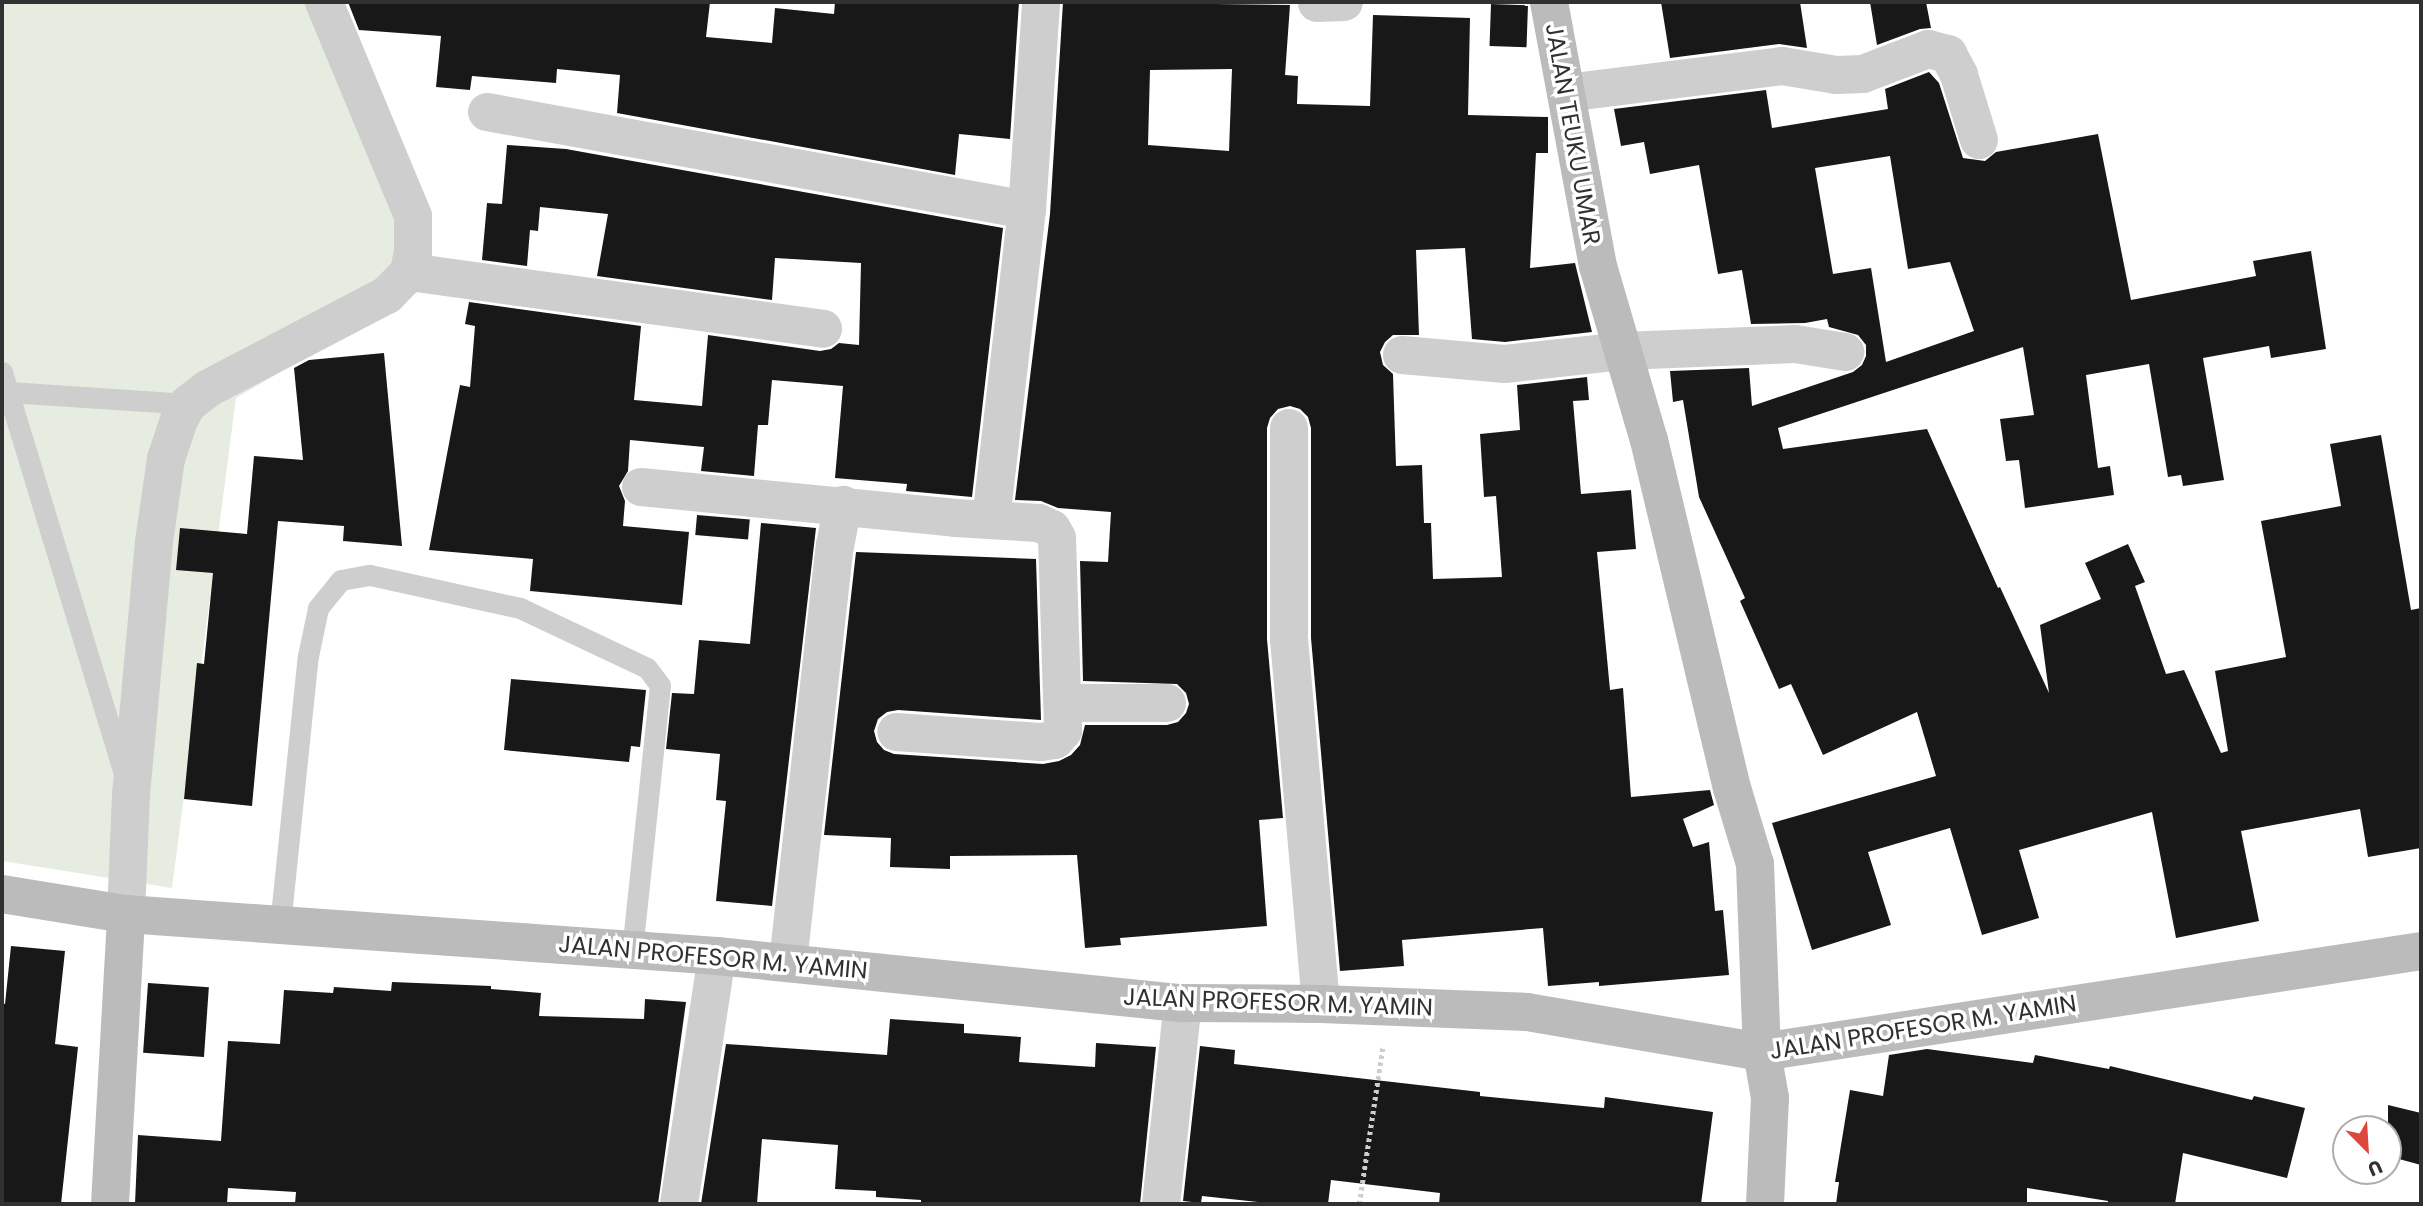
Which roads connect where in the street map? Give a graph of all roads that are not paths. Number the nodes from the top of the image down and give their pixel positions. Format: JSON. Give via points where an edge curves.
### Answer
{"nodes":[{"id":1,"x":324,"y":2,"type":"edge"},
{"id":2,"x":1041,"y":2,"type":"edge"},
{"id":3,"x":1549,"y":2,"type":"edge"},
{"id":4,"x":1566,"y":93,"type":"junction"},
{"id":5,"x":487,"y":112,"type":"dead end"},
{"id":6,"x":1979,"y":140,"type":"dead end"},
{"id":7,"x":1027,"y":210,"type":"junction"},
{"id":8,"x":409,"y":272,"type":"junction"},
{"id":9,"x":823,"y":329,"type":"dead end"},
{"id":10,"x":1622,"y":351,"type":"junction"},
{"id":11,"x":1845,"y":352,"type":"dead end"},
{"id":12,"x":1402,"y":355,"type":"dead end"},
{"id":13,"x":5,"y":382,"type":"edge"},
{"id":14,"x":188,"y":404,"type":"junction"},
{"id":15,"x":1289,"y":428,"type":"dead end"},
{"id":16,"x":641,"y":487,"type":"dead end"},
{"id":17,"x":843,"y":505,"type":"junction"},
{"id":18,"x":991,"y":520,"type":"junction"},
{"id":19,"x":1065,"y":703,"type":"junction"},
{"id":20,"x":1167,"y":703,"type":"dead end"},
{"id":21,"x":896,"y":732,"type":"dead end"},
{"id":22,"x":131,"y":795,"type":"junction"},
{"id":23,"x":2,"y":894,"type":"edge"},
{"id":24,"x":126,"y":914,"type":"junction"},
{"id":25,"x":280,"y":925,"type":"junction"},
{"id":26,"x":632,"y":950,"type":"junction"},
{"id":27,"x":2421,"y":951,"type":"edge"},
{"id":28,"x":717,"y":956,"type":"junction"},
{"id":29,"x":788,"y":962,"type":"junction"},
{"id":30,"x":1183,"y":1003,"type":"junction"},
{"id":31,"x":1321,"y":1004,"type":"junction"},
{"id":32,"x":1762,"y":1052,"type":"junction"},
{"id":33,"x":110,"y":1204,"type":"edge"},
{"id":34,"x":680,"y":1204,"type":"edge"},
{"id":35,"x":1161,"y":1204,"type":"edge"},
{"id":36,"x":1765,"y":1204,"type":"edge"}],
"edges":[{"from":1,"to":8,"type":"street","via":[[413,216]]},
{"from":2,"to":7,"type":"street"},
{"from":3,"to":4,"type":"main road","name":"JALAN TEUKU UMAR"},
{"from":4,"to":6,"type":"street","via":[[1782,66],[1836,75],[1863,74],[1928,49],[1948,54]]},
{"from":4,"to":10,"type":"main road","name":"JALAN TEUKU UMAR","via":[[1598,266]]},
{"from":5,"to":7,"type":"street"},
{"from":7,"to":18,"type":"street"},
{"from":8,"to":9,"type":"street"},
{"from":8,"to":14,"type":"street","via":[[387,295],[207,389]]},
{"from":10,"to":11,"type":"street","via":[[1795,344]]},
{"from":10,"to":12,"type":"street","via":[[1505,364]]},
{"from":10,"to":32,"type":"main road","name":"JALAN TEUKU UMAR","via":[[1755,864]]},
{"from":13,"to":14,"type":"lane"},
{"from":13,"to":22,"type":"lane"},
{"from":14,"to":22,"type":"street","via":[[166,459]]},
{"from":15,"to":31,"type":"street","via":[[1289,639]]},
{"from":16,"to":17,"type":"street"},
{"from":17,"to":18,"type":"street"},
{"from":17,"to":29,"type":"street"},
{"from":18,"to":19,"type":"street","via":[[1039,523],[1052,528],[1057,538]]},
{"from":19,"to":20,"type":"street"},
{"from":19,"to":21,"type":"street","via":[[1063,732],[1055,740]]},
{"from":22,"to":24,"type":"street"},
{"from":23,"to":24,"type":"main road","name":"JALAN PROFESOR M. YAMIN"},
{"from":24,"to":25,"type":"main road","name":"JALAN PROFESOR M. YAMIN"},
{"from":24,"to":33,"type":"main road"},
{"from":25,"to":26,"type":"main road","name":"JALAN PROFESOR M. YAMIN"},
{"from":25,"to":26,"type":"lane","via":[[308,656],[318,608],[341,580],[370,575],[520,608],[647,668],[660,685]]},
{"from":26,"to":28,"type":"main road","name":"JALAN PROFESOR M. YAMIN"},
{"from":27,"to":32,"type":"main road","name":"JALAN PROFESOR M. YAMIN"},
{"from":28,"to":29,"type":"main road","name":"JALAN PROFESOR M. YAMIN"},
{"from":28,"to":34,"type":"street"},
{"from":29,"to":30,"type":"main road","name":"JALAN PROFESOR M. YAMIN"},
{"from":30,"to":31,"type":"main road","name":"JALAN PROFESOR M. YAMIN"},
{"from":30,"to":35,"type":"street"},
{"from":31,"to":32,"type":"main road","name":"JALAN PROFESOR M. YAMIN","via":[[1527,1012]]},
{"from":32,"to":36,"type":"main road","name":"JALAN TEUKU UMAR","via":[[1770,1098]]}]}
